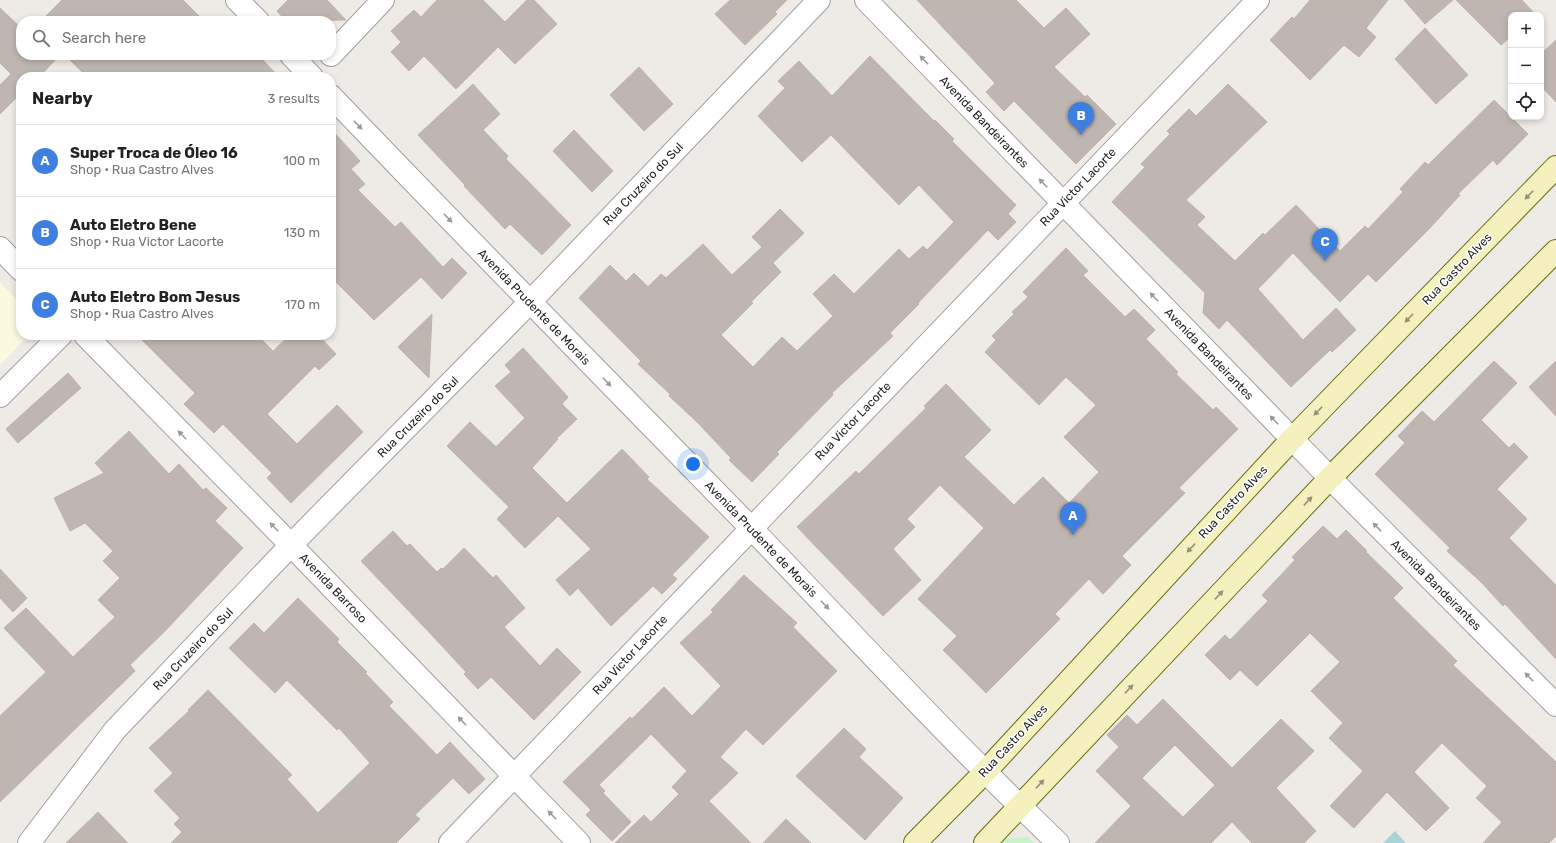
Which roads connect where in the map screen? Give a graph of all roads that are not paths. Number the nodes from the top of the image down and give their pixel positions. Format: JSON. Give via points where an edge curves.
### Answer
{"nodes":[{"id":1,"x":237,"y":0,"type":"edge"},
{"id":2,"x":383,"y":0,"type":"edge"},
{"id":3,"x":819,"y":0,"type":"edge"},
{"id":4,"x":866,"y":0,"type":"edge"},
{"id":5,"x":1258,"y":0,"type":"edge"},
{"id":6,"x":253,"y":16,"type":"edge"},
{"id":7,"x":336,"y":50,"type":"edge"},
{"id":8,"x":296,"y":60,"type":"edge"},
{"id":9,"x":326,"y":60,"type":"edge"},
{"id":10,"x":306,"y":72,"type":"edge"},
{"id":11,"x":316,"y":72,"type":"edge"},
{"id":12,"x":336,"y":101,"type":"edge"},
{"id":13,"x":1556,"y":167,"type":"edge"},
{"id":14,"x":1063,"y":204,"type":"junction"},
{"id":15,"x":0,"y":248,"type":"edge"},
{"id":16,"x":1556,"y":251,"type":"edge"},
{"id":17,"x":16,"y":265,"type":"edge"},
{"id":18,"x":530,"y":303,"type":"junction"},
{"id":19,"x":56,"y":340,"type":"edge"},
{"id":20,"x":90,"y":340,"type":"edge"},
{"id":21,"x":0,"y":396,"type":"edge"},
{"id":22,"x":1292,"y":438,"type":"junction"},
{"id":23,"x":1330,"y":478,"type":"junction"},
{"id":24,"x":750,"y":528,"type":"junction"},
{"id":25,"x":291,"y":545,"type":"junction"},
{"id":26,"x":1556,"y":705,"type":"edge"},
{"id":27,"x":985,"y":772,"type":"junction"},
{"id":28,"x":515,"y":776,"type":"junction"},
{"id":29,"x":1019,"y":806,"type":"junction"},
{"id":30,"x":29,"y":843,"type":"edge"},
{"id":31,"x":450,"y":843,"type":"edge"},
{"id":32,"x":579,"y":843,"type":"edge"},
{"id":33,"x":915,"y":843,"type":"edge"},
{"id":34,"x":985,"y":843,"type":"edge"},
{"id":35,"x":1058,"y":843,"type":"edge"}],
"edges":[{"from":1,"to":6,"type":"street"},
{"from":2,"to":7,"type":"street"},
{"from":3,"to":18,"type":"street","name":"Rua Cruzeiro do Sul"},
{"from":14,"to":4,"type":"street","name":"Avenida Bandeirantes","one_way":true},
{"from":5,"to":14,"type":"street","name":"Rua Victor Lacorte"},
{"from":8,"to":10,"type":"street"},
{"from":9,"to":11,"type":"street"},
{"from":12,"to":18,"type":"street","name":"Avenida Prudente de Morais","one_way":true},
{"from":13,"to":22,"type":"main road","name":"Rua Castro Alves","one_way":true},
{"from":22,"to":14,"type":"street","name":"Avenida Bandeirantes","one_way":true},
{"from":14,"to":24,"type":"street","name":"Rua Victor Lacorte"},
{"from":15,"to":17,"type":"street"},
{"from":16,"to":23,"type":"main road"},
{"from":18,"to":24,"type":"street","name":"Avenida Prudente de Morais","one_way":true},
{"from":18,"to":25,"type":"street","name":"Rua Cruzeiro do Sul"},
{"from":19,"to":21,"type":"street"},
{"from":25,"to":20,"type":"street","name":"Avenida Barroso","one_way":true},
{"from":22,"to":23,"type":"street","name":"Avenida Bandeirantes"},
{"from":22,"to":27,"type":"main road","name":"Rua Castro Alves","one_way":true},
{"from":26,"to":23,"type":"street","name":"Avenida Bandeirantes","one_way":true},
{"from":29,"to":23,"type":"main road","one_way":true},
{"from":24,"to":27,"type":"street","name":"Avenida Prudente de Morais","one_way":true},
{"from":24,"to":28,"type":"street","name":"Rua Victor Lacorte"},
{"from":28,"to":25,"type":"street","name":"Avenida Barroso","one_way":true},
{"from":25,"to":30,"type":"street","name":"Rua Cruzeiro do Sul","via":[[116,730]]},
{"from":27,"to":29,"type":"street","name":"Avenida Prudente de Morais"},
{"from":27,"to":33,"type":"main road","name":"Rua Castro Alves"},
{"from":28,"to":31,"type":"street","name":"Rua Victor Lacorte"},
{"from":32,"to":28,"type":"street","name":"Avenida Barroso","one_way":true},
{"from":29,"to":34,"type":"main road"},
{"from":29,"to":35,"type":"street","name":"Avenida Prudente de Morais"}]}
